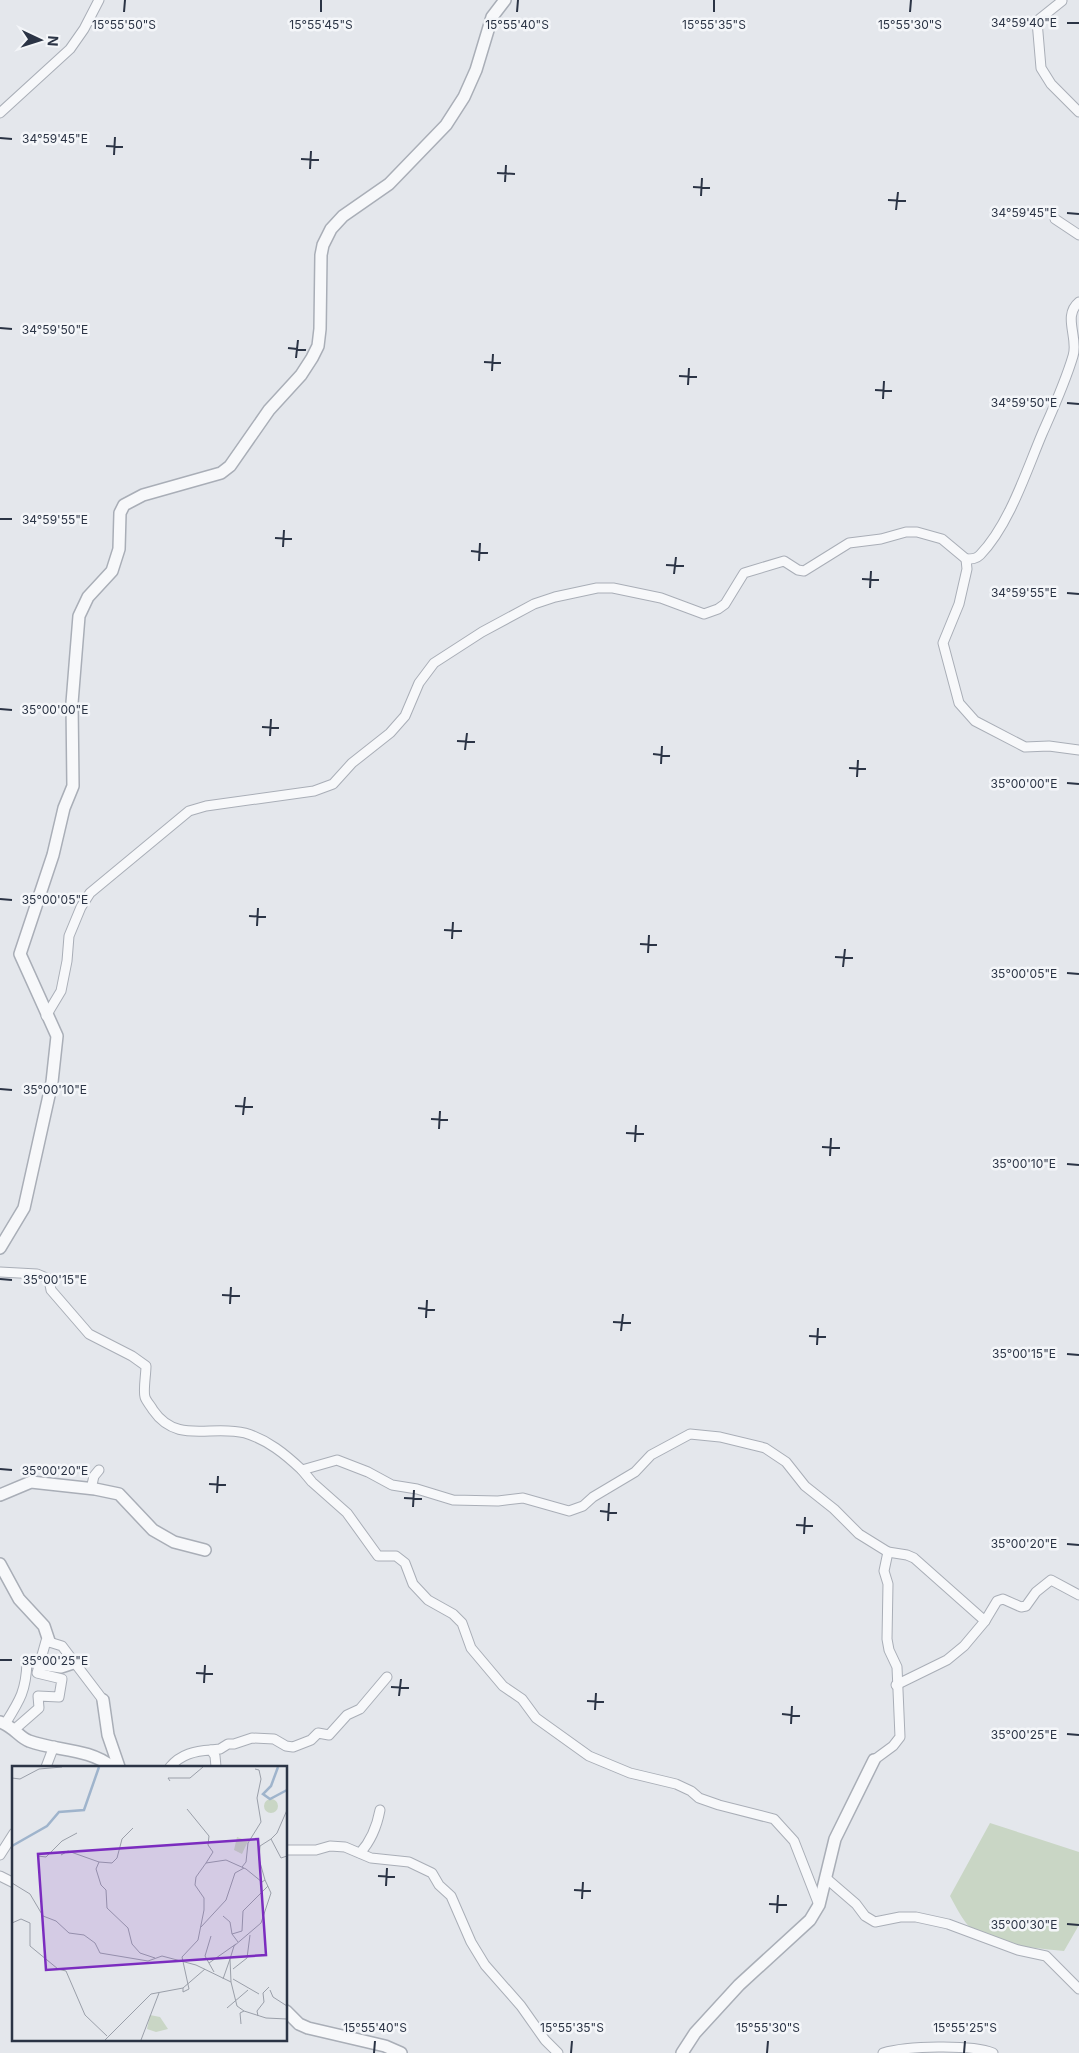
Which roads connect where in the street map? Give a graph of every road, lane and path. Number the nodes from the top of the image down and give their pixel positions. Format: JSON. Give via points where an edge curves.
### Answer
{"nodes":[{"id":1,"x":99,"y":0,"type":"edge"},
{"id":2,"x":506,"y":0,"type":"edge"},
{"id":3,"x":1062,"y":1,"type":"edge"},
{"id":4,"x":1079,"y":112,"type":"edge"},
{"id":5,"x":0,"y":113,"type":"edge"},
{"id":6,"x":1055,"y":219,"type":"dead end"},
{"id":7,"x":1079,"y":235,"type":"edge"},
{"id":8,"x":1079,"y":302,"type":"edge"},
{"id":9,"x":966,"y":559,"type":"junction"},
{"id":10,"x":1079,"y":750,"type":"edge"},
{"id":11,"x":46,"y":1016,"type":"junction"},
{"id":12,"x":0,"y":1248,"type":"edge"},
{"id":13,"x":0,"y":1272,"type":"edge"},
{"id":14,"x":99,"y":1470,"type":"dead end"},
{"id":15,"x":302,"y":1470,"type":"junction"},
{"id":16,"x":91,"y":1489,"type":"junction"},
{"id":17,"x":0,"y":1495,"type":"edge"},
{"id":18,"x":205,"y":1550,"type":"dead end"},
{"id":19,"x":888,"y":1552,"type":"junction"},
{"id":20,"x":0,"y":1564,"type":"edge"},
{"id":21,"x":1079,"y":1595,"type":"edge"},
{"id":22,"x":985,"y":1622,"type":"junction"},
{"id":23,"x":49,"y":1640,"type":"junction"},
{"id":24,"x":76,"y":1662,"type":"junction"},
{"id":25,"x":40,"y":1664,"type":"junction"},
{"id":26,"x":387,"y":1677,"type":"dead end"},
{"id":27,"x":896,"y":1685,"type":"junction"},
{"id":28,"x":103,"y":1700,"type":"joint"},
{"id":29,"x":7,"y":1725,"type":"edge"},
{"id":30,"x":54,"y":1746,"type":"junction"},
{"id":31,"x":211,"y":1750,"type":"junction"},
{"id":32,"x":874,"y":1760,"type":"joint"},
{"id":33,"x":46,"y":1766,"type":"edge"},
{"id":34,"x":110,"y":1766,"type":"edge"},
{"id":35,"x":119,"y":1766,"type":"edge"},
{"id":36,"x":171,"y":1766,"type":"edge"},
{"id":37,"x":216,"y":1766,"type":"edge"},
{"id":38,"x":380,"y":1810,"type":"dead end"},
{"id":39,"x":12,"y":1835,"type":"edge"},
{"id":40,"x":288,"y":1850,"type":"edge"},
{"id":41,"x":360,"y":1853,"type":"junction"},
{"id":42,"x":0,"y":1855,"type":"edge"},
{"id":43,"x":0,"y":1876,"type":"edge"},
{"id":44,"x":827,"y":1879,"type":"junction"},
{"id":45,"x":12,"y":1882,"type":"edge"},
{"id":46,"x":819,"y":1905,"type":"junction"},
{"id":47,"x":1079,"y":1989,"type":"edge"},
{"id":48,"x":288,"y":2013,"type":"edge"},
{"id":49,"x":401,"y":2053,"type":"edge"},
{"id":50,"x":558,"y":2053,"type":"edge"},
{"id":51,"x":682,"y":2053,"type":"edge"},
{"id":52,"x":883,"y":2053,"type":"edge"},
{"id":53,"x":993,"y":2053,"type":"edge"}],
"edges":[{"from":1,"to":5,"type":"street","via":[[70,49]]},
{"from":2,"to":11,"type":"street","via":[[492,16],[476,70],[446,125],[389,184],[343,216],[327,236],[321,256],[318,346],[301,375],[269,410],[230,466],[221,473],[143,495],[124,505],[120,513],[119,549],[112,571],[88,597],[79,616],[72,703],[73,786],[20,954]]},
{"from":3,"to":4,"type":"street","via":[[1036,21],[1040,61],[1045,77]]},
{"from":6,"to":7,"type":"street"},
{"from":8,"to":9,"type":"street","via":[[1074,306],[1071,319],[1073,357],[1018,493],[980,555]]},
{"from":9,"to":10,"type":"street","via":[[967,569],[959,604],[943,643],[959,703],[975,721],[1025,747]]},
{"from":9,"to":11,"type":"street","via":[[942,540],[906,532],[849,543],[804,571],[784,561],[750,570],[740,578],[725,604],[704,614],[662,598],[613,588],[597,588],[534,604],[434,663],[419,682],[406,716],[333,784],[314,791],[189,811],[98,885],[81,907],[69,936],[68,961],[61,991]]},
{"from":11,"to":12,"type":"street","via":[[57,1036],[52,1082],[24,1208]]},
{"from":13,"to":15,"type":"street","via":[[37,1274],[49,1279],[51,1290],[89,1334],[146,1366],[145,1397],[156,1414],[179,1431],[245,1433],[283,1451]]},
{"from":14,"to":16,"type":"street"},
{"from":15,"to":19,"type":"street","via":[[337,1460],[392,1485],[453,1500],[523,1498],[570,1511],[635,1472],[651,1455],[690,1434],[720,1437],[765,1448],[786,1462],[805,1486],[859,1534]]},
{"from":15,"to":46,"type":"street","via":[[347,1513],[378,1556],[396,1556],[406,1563],[413,1584],[428,1600],[462,1623],[471,1648],[503,1686],[522,1699],[536,1718],[589,1756],[630,1773],[676,1784],[719,1805],[774,1818],[794,1840]]},
{"from":16,"to":17,"type":"street","via":[[32,1482]]},
{"from":16,"to":18,"type":"street","via":[[119,1494],[153,1530],[174,1542]]},
{"from":19,"to":22,"type":"street","via":[[914,1558]]},
{"from":19,"to":27,"type":"street","via":[[884,1571],[888,1584],[887,1639],[897,1666]]},
{"from":20,"to":23,"type":"street","via":[[19,1599],[44,1626]]},
{"from":21,"to":22,"type":"street","via":[[1051,1580],[1026,1606],[1021,1607],[1003,1598],[997,1601]]},
{"from":22,"to":27,"type":"street","via":[[947,1660]]},
{"from":23,"to":24,"type":"street","via":[[62,1646]]},
{"from":23,"to":25,"type":"street"},
{"from":24,"to":25,"type":"street","via":[[61,1666]]},
{"from":24,"to":28,"type":"street"},
{"from":25,"to":29,"type":"street","via":[[27,1662],[19,1704]]},
{"from":25,"to":29,"type":"street","via":[[37,1673],[62,1678],[59,1696],[38,1696],[39,1708]]},
{"from":26,"to":31,"type":"street","via":[[360,1709],[347,1715],[329,1735],[318,1733],[311,1740],[293,1746],[274,1739],[252,1738]]},
{"from":27,"to":32,"type":"street","via":[[900,1737]]},
{"from":28,"to":35,"type":"street","via":[[108,1735]]},
{"from":29,"to":30,"type":"street","via":[[28,1741]]},
{"from":30,"to":33,"type":"street"},
{"from":30,"to":34,"type":"street","via":[[94,1756]]},
{"from":31,"to":36,"type":"street","via":[[195,1751]]},
{"from":31,"to":37,"type":"street"},
{"from":32,"to":44,"type":"street","via":[[835,1839]]},
{"from":38,"to":41,"type":"street","via":[[375,1829]]},
{"from":39,"to":42,"type":"street"},
{"from":40,"to":41,"type":"street","via":[[316,1850],[330,1846]]},
{"from":41,"to":50,"type":"street","via":[[371,1858],[409,1862],[432,1873],[451,1896],[485,1965]]},
{"from":43,"to":45,"type":"street"},
{"from":44,"to":46,"type":"street"},
{"from":44,"to":47,"type":"street","via":[[875,1922],[916,1917],[1046,1956]]},
{"from":46,"to":51,"type":"street","via":[[810,1920],[707,2019]]},
{"from":48,"to":49,"type":"street","via":[[308,2028],[385,2046]]},
{"from":52,"to":53,"type":"street","via":[[895,2049],[950,2048]]}]}
